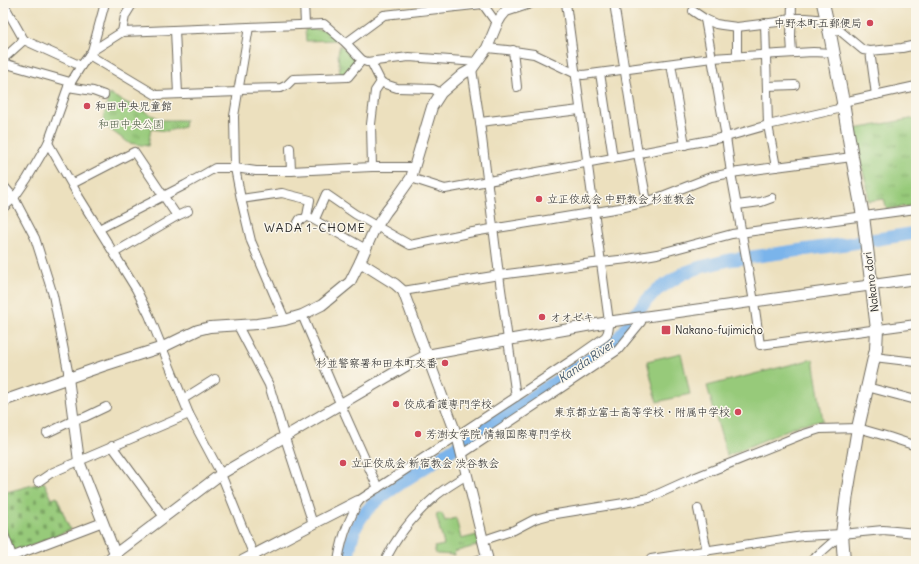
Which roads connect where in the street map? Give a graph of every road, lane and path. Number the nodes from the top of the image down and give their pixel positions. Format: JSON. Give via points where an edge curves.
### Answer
{"nodes":[{"id":1,"x":3,"y":3,"type":"edge"},
{"id":2,"x":105,"y":3,"type":"edge"},
{"id":3,"x":133,"y":3,"type":"edge"},
{"id":4,"x":304,"y":3,"type":"edge"},
{"id":5,"x":530,"y":3,"type":"edge"},
{"id":6,"x":566,"y":3,"type":"edge"},
{"id":7,"x":614,"y":3,"type":"edge"},
{"id":8,"x":792,"y":3,"type":"edge"},
{"id":9,"x":824,"y":3,"type":"edge"},
{"id":10,"x":483,"y":4,"type":"edge"},
{"id":11,"x":693,"y":11,"type":"dead end"},
{"id":12,"x":792,"y":18,"type":"junction"},
{"id":13,"x":706,"y":19,"type":"junction"},
{"id":14,"x":765,"y":23,"type":"junction"},
{"id":15,"x":305,"y":24,"type":"junction"},
{"id":16,"x":497,"y":24,"type":"junction"},
{"id":17,"x":829,"y":25,"type":"junction"},
{"id":18,"x":249,"y":27,"type":"junction"},
{"id":19,"x":737,"y":27,"type":"junction"},
{"id":20,"x":175,"y":30,"type":"junction"},
{"id":21,"x":122,"y":32,"type":"junction"},
{"id":22,"x":24,"y":40,"type":"junction"},
{"id":23,"x":346,"y":43,"type":"junction"},
{"id":24,"x":916,"y":46,"type":"edge"},
{"id":25,"x":487,"y":48,"type":"junction"},
{"id":26,"x":513,"y":50,"type":"junction"},
{"id":27,"x":870,"y":51,"type":"junction"},
{"id":28,"x":90,"y":53,"type":"junction"},
{"id":29,"x":792,"y":53,"type":"junction"},
{"id":30,"x":833,"y":53,"type":"junction"},
{"id":31,"x":766,"y":54,"type":"junction"},
{"id":32,"x":737,"y":56,"type":"junction"},
{"id":33,"x":712,"y":58,"type":"junction"},
{"id":34,"x":3,"y":59,"type":"edge"},
{"id":35,"x":362,"y":60,"type":"junction"},
{"id":36,"x":371,"y":62,"type":"junction"},
{"id":37,"x":3,"y":63,"type":"edge"},
{"id":38,"x":671,"y":64,"type":"junction"},
{"id":39,"x":475,"y":65,"type":"junction"},
{"id":40,"x":81,"y":66,"type":"junction"},
{"id":41,"x":624,"y":70,"type":"junction"},
{"id":42,"x":600,"y":73,"type":"junction"},
{"id":43,"x":576,"y":74,"type":"junction"},
{"id":44,"x":381,"y":82,"type":"junction"},
{"id":45,"x":69,"y":84,"type":"junction"},
{"id":46,"x":795,"y":85,"type":"dead end"},
{"id":47,"x":767,"y":86,"type":"junction"},
{"id":48,"x":916,"y":86,"type":"edge"},
{"id":49,"x":517,"y":87,"type":"dead end"},
{"id":50,"x":238,"y":90,"type":"junction"},
{"id":51,"x":441,"y":93,"type":"junction"},
{"id":52,"x":178,"y":94,"type":"junction"},
{"id":53,"x":104,"y":95,"type":"dead end"},
{"id":54,"x":876,"y":95,"type":"junction"},
{"id":55,"x":843,"y":102,"type":"junction"},
{"id":56,"x":580,"y":110,"type":"junction"},
{"id":57,"x":480,"y":122,"type":"junction"},
{"id":58,"x":768,"y":125,"type":"junction"},
{"id":59,"x":726,"y":137,"type":"junction"},
{"id":60,"x":48,"y":143,"type":"junction"},
{"id":61,"x":685,"y":145,"type":"junction"},
{"id":62,"x":290,"y":148,"type":"dead end"},
{"id":63,"x":638,"y":154,"type":"junction"},
{"id":64,"x":852,"y":157,"type":"junction"},
{"id":65,"x":613,"y":158,"type":"junction"},
{"id":66,"x":588,"y":163,"type":"junction"},
{"id":67,"x":372,"y":167,"type":"junction"},
{"id":68,"x":414,"y":167,"type":"junction"},
{"id":69,"x":776,"y":167,"type":"junction"},
{"id":70,"x":235,"y":168,"type":"junction"},
{"id":71,"x":291,"y":171,"type":"junction"},
{"id":72,"x":731,"y":173,"type":"junction"},
{"id":73,"x":411,"y":178,"type":"junction"},
{"id":74,"x":488,"y":182,"type":"junction"},
{"id":75,"x":72,"y":184,"type":"junction"},
{"id":76,"x":3,"y":185,"type":"edge"},
{"id":77,"x":164,"y":196,"type":"junction"},
{"id":78,"x":14,"y":198,"type":"junction"},
{"id":79,"x":772,"y":198,"type":"dead end"},
{"id":80,"x":241,"y":199,"type":"junction"},
{"id":81,"x":647,"y":202,"type":"junction"},
{"id":82,"x":737,"y":205,"type":"junction"},
{"id":83,"x":3,"y":208,"type":"edge"},
{"id":84,"x":916,"y":209,"type":"edge"},
{"id":85,"x":188,"y":211,"type":"dead end"},
{"id":86,"x":594,"y":212,"type":"junction"},
{"id":87,"x":177,"y":216,"type":"junction"},
{"id":88,"x":306,"y":216,"type":"junction"},
{"id":89,"x":863,"y":216,"type":"junction"},
{"id":90,"x":315,"y":219,"type":"junction"},
{"id":91,"x":296,"y":226,"type":"dead end"},
{"id":92,"x":377,"y":226,"type":"junction"},
{"id":93,"x":494,"y":228,"type":"junction"},
{"id":94,"x":99,"y":229,"type":"junction"},
{"id":95,"x":742,"y":233,"type":"junction"},
{"id":96,"x":366,"y":249,"type":"junction"},
{"id":97,"x":114,"y":253,"type":"junction"},
{"id":98,"x":360,"y":262,"type":"junction"},
{"id":99,"x":601,"y":262,"type":"junction"},
{"id":100,"x":500,"y":275,"type":"junction"},
{"id":101,"x":916,"y":279,"type":"edge"},
{"id":102,"x":872,"y":286,"type":"junction"},
{"id":103,"x":403,"y":291,"type":"junction"},
{"id":104,"x":754,"y":302,"type":"junction"},
{"id":105,"x":302,"y":315,"type":"junction"},
{"id":106,"x":641,"y":317,"type":"junction"},
{"id":107,"x":285,"y":320,"type":"junction"},
{"id":108,"x":609,"y":322,"type":"junction"},
{"id":109,"x":916,"y":324,"type":"edge"},
{"id":110,"x":238,"y":326,"type":"junction"},
{"id":111,"x":876,"y":329,"type":"junction"},
{"id":112,"x":508,"y":340,"type":"junction"},
{"id":113,"x":163,"y":347,"type":"junction"},
{"id":114,"x":427,"y":356,"type":"junction"},
{"id":115,"x":874,"y":357,"type":"junction"},
{"id":116,"x":916,"y":362,"type":"edge"},
{"id":117,"x":68,"y":378,"type":"junction"},
{"id":118,"x":215,"y":379,"type":"dead end"},
{"id":119,"x":867,"y":387,"type":"junction"},
{"id":120,"x":516,"y":397,"type":"junction"},
{"id":121,"x":183,"y":399,"type":"junction"},
{"id":122,"x":916,"y":400,"type":"edge"},
{"id":123,"x":3,"y":401,"type":"edge"},
{"id":124,"x":341,"y":404,"type":"junction"},
{"id":125,"x":106,"y":407,"type":"dead end"},
{"id":126,"x":189,"y":414,"type":"junction"},
{"id":127,"x":74,"y":420,"type":"junction"},
{"id":128,"x":858,"y":428,"type":"junction"},
{"id":129,"x":48,"y":433,"type":"dead end"},
{"id":130,"x":457,"y":437,"type":"junction"},
{"id":131,"x":285,"y":438,"type":"junction"},
{"id":132,"x":112,"y":446,"type":"junction"},
{"id":133,"x":916,"y":446,"type":"edge"},
{"id":134,"x":461,"y":453,"type":"junction"},
{"id":135,"x":80,"y":460,"type":"junction"},
{"id":136,"x":222,"y":474,"type":"junction"},
{"id":137,"x":467,"y":475,"type":"junction"},
{"id":138,"x":38,"y":482,"type":"dead end"},
{"id":139,"x":378,"y":488,"type":"junction"},
{"id":140,"x":358,"y":501,"type":"junction"},
{"id":141,"x":698,"y":509,"type":"dead end"},
{"id":142,"x":164,"y":517,"type":"junction"},
{"id":143,"x":103,"y":522,"type":"junction"},
{"id":144,"x":313,"y":524,"type":"junction"},
{"id":145,"x":3,"y":532,"type":"edge"},
{"id":146,"x":916,"y":534,"type":"edge"},
{"id":147,"x":837,"y":538,"type":"junction"},
{"id":148,"x":484,"y":540,"type":"junction"},
{"id":149,"x":707,"y":551,"type":"junction"},
{"id":150,"x":116,"y":558,"type":"edge"},
{"id":151,"x":255,"y":558,"type":"edge"},
{"id":152,"x":13,"y":559,"type":"edge"},
{"id":153,"x":488,"y":559,"type":"edge"},
{"id":154,"x":651,"y":559,"type":"dead end"},
{"id":155,"x":3,"y":560,"type":"edge"},
{"id":156,"x":106,"y":561,"type":"edge"},
{"id":157,"x":242,"y":561,"type":"edge"},
{"id":158,"x":338,"y":561,"type":"edge"},
{"id":159,"x":385,"y":561,"type":"edge"},
{"id":160,"x":474,"y":561,"type":"edge"},
{"id":161,"x":811,"y":561,"type":"edge"},
{"id":162,"x":844,"y":561,"type":"edge"}],
"edges":[{"from":1,"to":22,"type":"street"},
{"from":2,"to":28,"type":"street"},
{"from":3,"to":21,"type":"street","via":[[125,16]]},
{"from":4,"to":15,"type":"street"},
{"from":5,"to":16,"type":"street","via":[[506,12]]},
{"from":6,"to":43,"type":"street"},
{"from":7,"to":41,"type":"street"},
{"from":8,"to":12,"type":"street"},
{"from":9,"to":17,"type":"main road","name":"Nakano dori"},
{"from":10,"to":16,"type":"street"},
{"from":10,"to":23,"type":"street","via":[[384,15]]},
{"from":11,"to":13,"type":"street"},
{"from":12,"to":14,"type":"street"},
{"from":12,"to":17,"type":"street","via":[[806,18]]},
{"from":12,"to":29,"type":"street"},
{"from":13,"to":19,"type":"street","via":[[722,26]]},
{"from":13,"to":33,"type":"street"},
{"from":14,"to":19,"type":"street"},
{"from":14,"to":31,"type":"street"},
{"from":15,"to":18,"type":"street"},
{"from":15,"to":23,"type":"street","via":[[324,24]]},
{"from":16,"to":25,"type":"street"},
{"from":17,"to":27,"type":"street","via":[[863,50]]},
{"from":17,"to":30,"type":"main road","name":"Nakano dori"},
{"from":18,"to":20,"type":"street"},
{"from":18,"to":50,"type":"street"},
{"from":19,"to":32,"type":"street"},
{"from":20,"to":21,"type":"street"},
{"from":20,"to":52,"type":"street"},
{"from":21,"to":28,"type":"street"},
{"from":22,"to":34,"type":"street"},
{"from":22,"to":40,"type":"street"},
{"from":23,"to":35,"type":"street"},
{"from":24,"to":27,"type":"street"},
{"from":25,"to":26,"type":"street"},
{"from":25,"to":39,"type":"street"},
{"from":26,"to":43,"type":"street","via":[[534,54]]},
{"from":26,"to":49,"type":"street"},
{"from":27,"to":54,"type":"street"},
{"from":28,"to":40,"type":"street"},
{"from":28,"to":52,"type":"street","via":[[156,95]]},
{"from":29,"to":30,"type":"street"},
{"from":29,"to":31,"type":"street"},
{"from":30,"to":55,"type":"main road","name":"Nakano dori"},
{"from":31,"to":32,"type":"street"},
{"from":31,"to":47,"type":"street"},
{"from":32,"to":33,"type":"street"},
{"from":33,"to":38,"type":"street"},
{"from":33,"to":59,"type":"street"},
{"from":35,"to":36,"type":"street"},
{"from":35,"to":50,"type":"street","via":[[348,77],[292,79],[280,88]]},
{"from":36,"to":39,"type":"street","via":[[409,57]]},
{"from":36,"to":44,"type":"street"},
{"from":37,"to":45,"type":"street"},
{"from":38,"to":41,"type":"street"},
{"from":38,"to":61,"type":"street"},
{"from":39,"to":51,"type":"street"},
{"from":39,"to":57,"type":"street"},
{"from":40,"to":45,"type":"street"},
{"from":41,"to":42,"type":"street"},
{"from":41,"to":63,"type":"street"},
{"from":42,"to":43,"type":"street"},
{"from":42,"to":65,"type":"street"},
{"from":43,"to":56,"type":"street"},
{"from":44,"to":51,"type":"street","via":[[397,88],[433,89]]},
{"from":44,"to":67,"type":"street","via":[[375,91],[371,124]]},
{"from":45,"to":53,"type":"street"},
{"from":45,"to":60,"type":"street"},
{"from":46,"to":47,"type":"street"},
{"from":47,"to":58,"type":"street"},
{"from":48,"to":54,"type":"street"},
{"from":50,"to":52,"type":"street"},
{"from":50,"to":70,"type":"street","via":[[234,116]]},
{"from":51,"to":68,"type":"street","via":[[432,107]]},
{"from":54,"to":55,"type":"street"},
{"from":55,"to":58,"type":"street","via":[[838,108]]},
{"from":55,"to":64,"type":"main road","name":"Nakano dori"},
{"from":56,"to":57,"type":"street"},
{"from":56,"to":66,"type":"street"},
{"from":57,"to":74,"type":"street"},
{"from":58,"to":59,"type":"street"},
{"from":58,"to":69,"type":"street"},
{"from":59,"to":61,"type":"street"},
{"from":59,"to":72,"type":"street"},
{"from":60,"to":75,"type":"street"},
{"from":60,"to":78,"type":"street"},
{"from":61,"to":63,"type":"street"},
{"from":62,"to":71,"type":"street"},
{"from":63,"to":65,"type":"street"},
{"from":63,"to":81,"type":"street"},
{"from":64,"to":69,"type":"street"},
{"from":64,"to":89,"type":"main road","name":"Nakano dori"},
{"from":65,"to":66,"type":"street"},
{"from":66,"to":74,"type":"street"},
{"from":66,"to":86,"type":"street"},
{"from":67,"to":68,"type":"street"},
{"from":67,"to":71,"type":"street"},
{"from":68,"to":73,"type":"street"},
{"from":69,"to":72,"type":"street"},
{"from":70,"to":71,"type":"street"},
{"from":70,"to":77,"type":"street","via":[[215,168]]},
{"from":70,"to":80,"type":"street"},
{"from":72,"to":81,"type":"street","via":[[711,177]]},
{"from":72,"to":82,"type":"street"},
{"from":73,"to":74,"type":"street","via":[[445,189]]},
{"from":73,"to":92,"type":"street"},
{"from":74,"to":93,"type":"street"},
{"from":75,"to":77,"type":"street","via":[[134,152]]},
{"from":75,"to":94,"type":"street"},
{"from":76,"to":78,"type":"street"},
{"from":77,"to":87,"type":"street"},
{"from":77,"to":94,"type":"street"},
{"from":78,"to":83,"type":"street"},
{"from":78,"to":117,"type":"street","via":[[35,238],[53,295]]},
{"from":79,"to":82,"type":"street"},
{"from":80,"to":88,"type":"street","via":[[282,193],[310,200]]},
{"from":80,"to":107,"type":"street","via":[[250,241]]},
{"from":81,"to":86,"type":"street"},
{"from":82,"to":95,"type":"street"},
{"from":84,"to":89,"type":"street"},
{"from":85,"to":87,"type":"street"},
{"from":86,"to":93,"type":"street"},
{"from":86,"to":99,"type":"street"},
{"from":87,"to":97,"type":"street"},
{"from":88,"to":90,"type":"street"},
{"from":88,"to":91,"type":"street","via":[[304,219],[300,218]]},
{"from":89,"to":95,"type":"street"},
{"from":89,"to":102,"type":"main road","name":"Nakano dori"},
{"from":90,"to":92,"type":"street","via":[[326,194]]},
{"from":90,"to":96,"type":"street"},
{"from":92,"to":93,"type":"street","via":[[410,246]]},
{"from":92,"to":96,"type":"street"},
{"from":93,"to":100,"type":"street"},
{"from":94,"to":97,"type":"street"},
{"from":95,"to":99,"type":"street","via":[[658,254]]},
{"from":95,"to":104,"type":"street"},
{"from":96,"to":98,"type":"street"},
{"from":97,"to":113,"type":"street","via":[[146,308]]},
{"from":98,"to":103,"type":"street"},
{"from":98,"to":105,"type":"street","via":[[350,282],[322,305]]},
{"from":99,"to":100,"type":"street"},
{"from":99,"to":108,"type":"street"},
{"from":100,"to":103,"type":"street"},
{"from":100,"to":112,"type":"street"},
{"from":101,"to":102,"type":"street"},
{"from":102,"to":104,"type":"street"},
{"from":102,"to":111,"type":"main road","name":"Nakano dori"},
{"from":103,"to":114,"type":"street"},
{"from":104,"to":106,"type":"street"},
{"from":104,"to":111,"type":"street","via":[[760,345]]},
{"from":105,"to":107,"type":"street"},
{"from":105,"to":124,"type":"street"},
{"from":106,"to":108,"type":"street"},
{"from":106,"to":134,"type":"street","via":[[641,322],[618,350]]},
{"from":107,"to":110,"type":"street"},
{"from":108,"to":112,"type":"street"},
{"from":108,"to":120,"type":"street","via":[[605,338]]},
{"from":109,"to":111,"type":"street"},
{"from":110,"to":113,"type":"street","via":[[198,330]]},
{"from":110,"to":131,"type":"street","via":[[269,385]]},
{"from":111,"to":115,"type":"main road","name":"Nakano dori"},
{"from":112,"to":114,"type":"street"},
{"from":112,"to":120,"type":"street"},
{"from":113,"to":117,"type":"street"},
{"from":113,"to":121,"type":"street"},
{"from":114,"to":124,"type":"street"},
{"from":114,"to":130,"type":"street"},
{"from":115,"to":116,"type":"street"},
{"from":115,"to":119,"type":"main road","name":"Nakano dori"},
{"from":117,"to":123,"type":"street"},
{"from":117,"to":127,"type":"street"},
{"from":118,"to":121,"type":"street"},
{"from":119,"to":122,"type":"street"},
{"from":119,"to":128,"type":"main road","name":"Nakano dori"},
{"from":120,"to":130,"type":"street"},
{"from":121,"to":126,"type":"street"},
{"from":124,"to":131,"type":"street"},
{"from":124,"to":139,"type":"street"},
{"from":125,"to":127,"type":"street"},
{"from":126,"to":132,"type":"street"},
{"from":126,"to":136,"type":"street"},
{"from":127,"to":129,"type":"street"},
{"from":127,"to":135,"type":"street"},
{"from":128,"to":133,"type":"street"},
{"from":128,"to":147,"type":"main road","name":"Nakano dori"},
{"from":128,"to":148,"type":"street","via":[[820,429],[649,498],[550,515]]},
{"from":130,"to":134,"type":"street"},
{"from":130,"to":139,"type":"street"},
{"from":131,"to":136,"type":"street"},
{"from":131,"to":144,"type":"street"},
{"from":132,"to":135,"type":"street"},
{"from":132,"to":142,"type":"street"},
{"from":134,"to":137,"type":"street"},
{"from":135,"to":138,"type":"street","via":[[50,473]]},
{"from":135,"to":143,"type":"street"},
{"from":136,"to":142,"type":"street"},
{"from":136,"to":151,"type":"street"},
{"from":137,"to":148,"type":"street"},
{"from":137,"to":159,"type":"street","via":[[439,493],[423,509],[398,538]]},
{"from":139,"to":140,"type":"street"},
{"from":140,"to":144,"type":"street"},
{"from":140,"to":158,"type":"street","via":[[342,542]]},
{"from":141,"to":149,"type":"street"},
{"from":142,"to":150,"type":"street"},
{"from":143,"to":150,"type":"street"},
{"from":143,"to":152,"type":"street"},
{"from":144,"to":151,"type":"street"},
{"from":145,"to":152,"type":"street"},
{"from":146,"to":147,"type":"street","via":[[883,530]]},
{"from":147,"to":149,"type":"street","via":[[803,536]]},
{"from":147,"to":161,"type":"street"},
{"from":147,"to":162,"type":"main road","name":"Nakano dori"},
{"from":148,"to":153,"type":"street"},
{"from":149,"to":154,"type":"street"},
{"from":150,"to":156,"type":"street"},
{"from":151,"to":157,"type":"street"},
{"from":152,"to":155,"type":"street"},
{"from":153,"to":160,"type":"street"}]}
